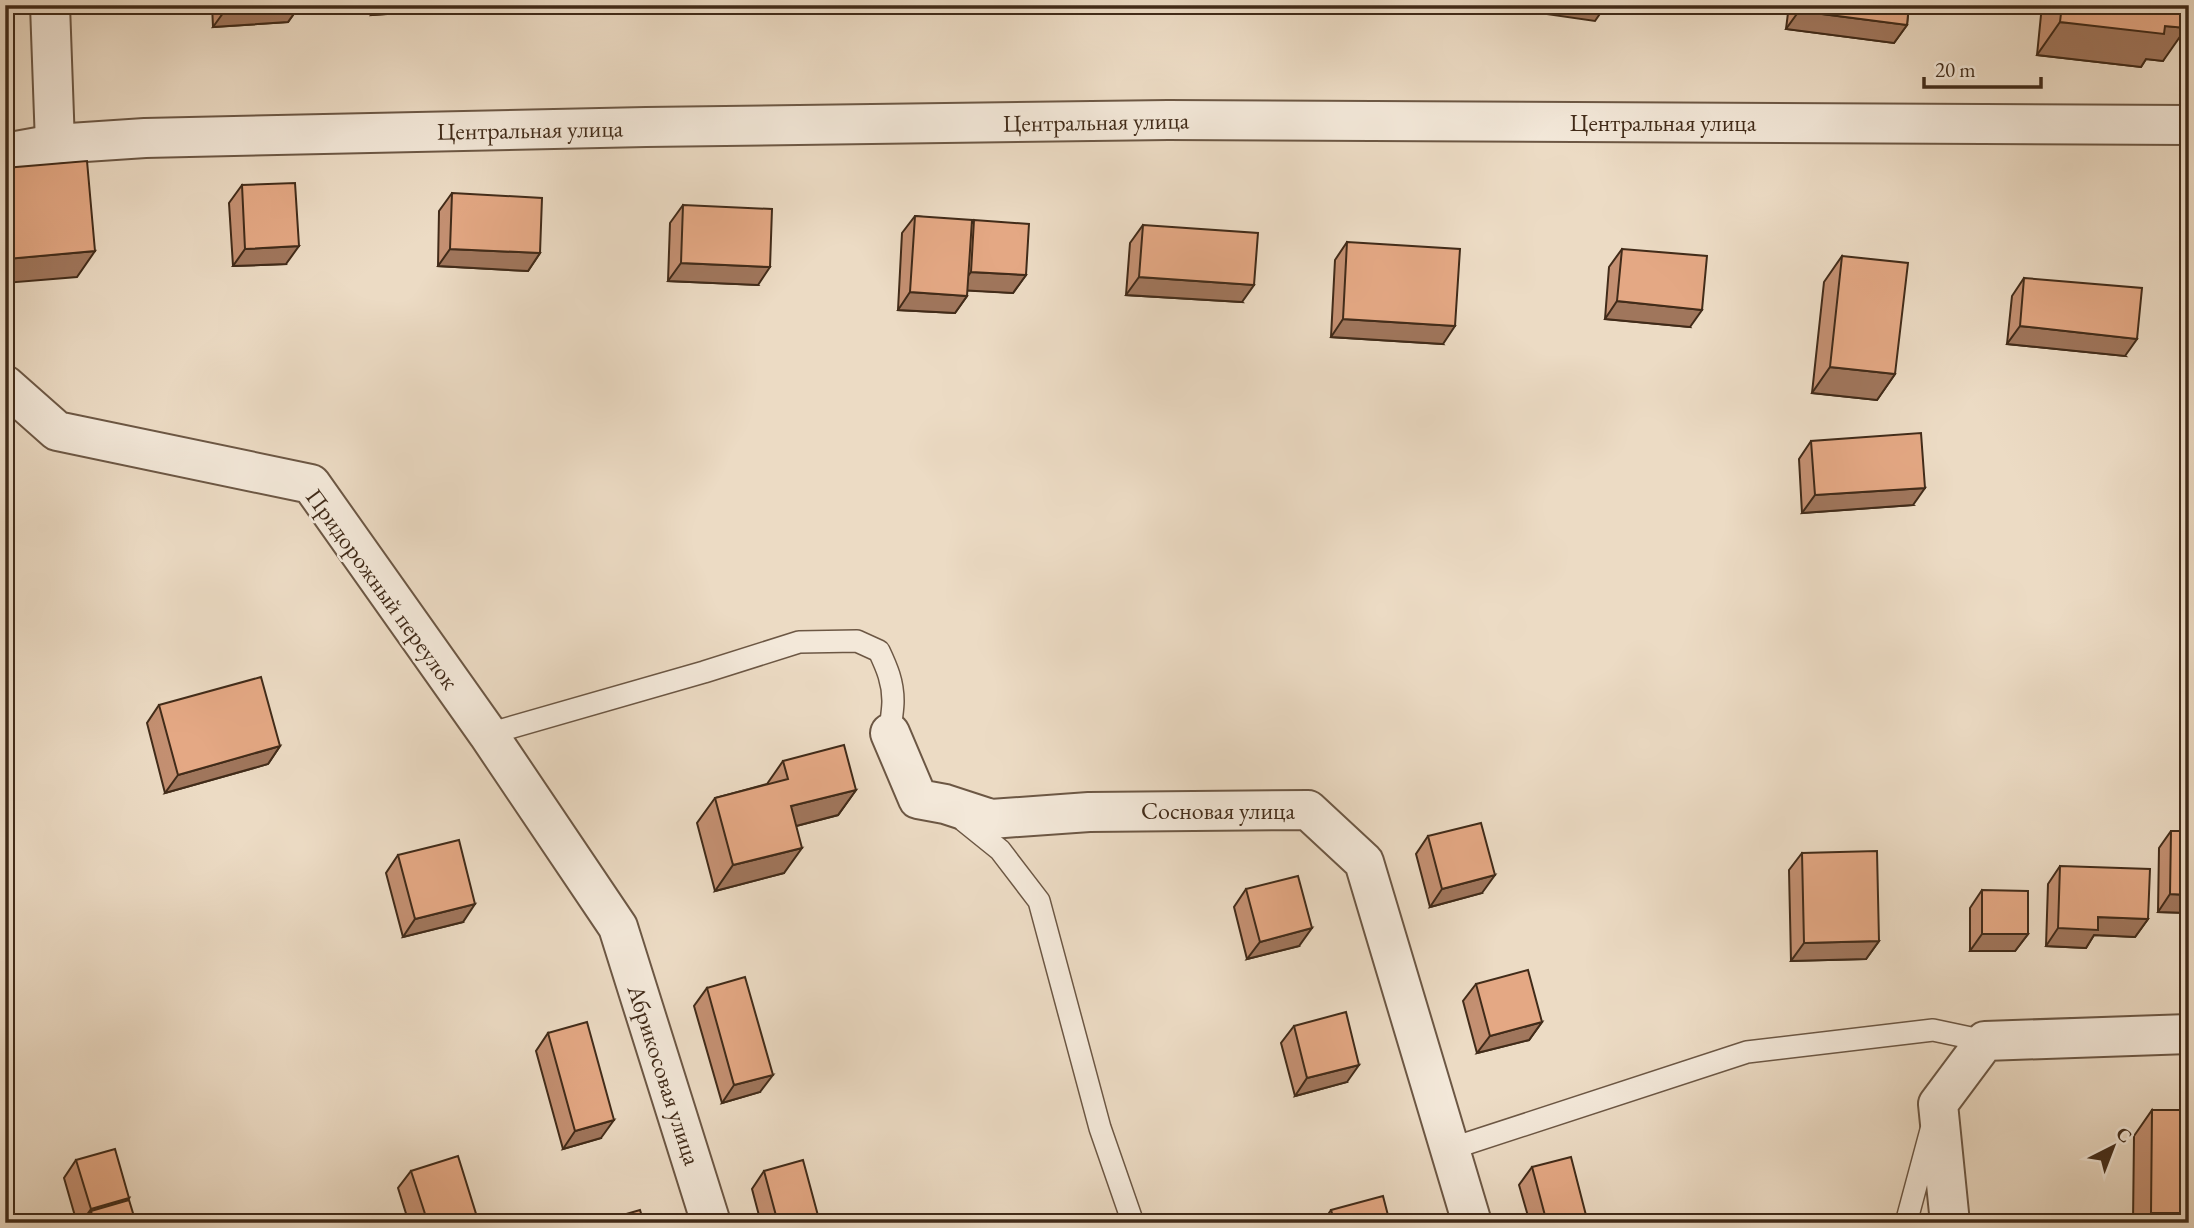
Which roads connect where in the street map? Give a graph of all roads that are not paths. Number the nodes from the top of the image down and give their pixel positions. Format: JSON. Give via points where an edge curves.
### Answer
{"nodes":[{"id":1,"x":50,"y":5,"type":"edge"},
{"id":2,"x":2189,"y":125,"type":"edge"},
{"id":3,"x":55,"y":144,"type":"junction"},
{"id":4,"x":5,"y":153,"type":"edge"},
{"id":5,"x":5,"y":385,"type":"edge"},
{"id":6,"x":890,"y":733,"type":"joint"},
{"id":7,"x":488,"y":734,"type":"junction"},
{"id":8,"x":918,"y":799,"type":"junction"},
{"id":9,"x":618,"y":927,"type":"joint"},
{"id":10,"x":2189,"y":1034,"type":"edge"},
{"id":11,"x":1986,"y":1041,"type":"junction"},
{"id":12,"x":1938,"y":1104,"type":"junction"},
{"id":13,"x":1450,"y":1149,"type":"junction"},
{"id":14,"x":711,"y":1223,"type":"edge"},
{"id":15,"x":1133,"y":1223,"type":"edge"},
{"id":16,"x":1472,"y":1223,"type":"edge"},
{"id":17,"x":1906,"y":1223,"type":"edge"},
{"id":18,"x":1950,"y":1223,"type":"edge"}],
"edges":[{"from":1,"to":3,"type":"street"},
{"from":2,"to":3,"type":"street","name":"Центральная улица","via":[[1168,120],[159,137]]},
{"from":3,"to":4,"type":"street","name":"Центральная улица"},
{"from":5,"to":7,"type":"street","name":"Придорожный переулок","via":[[57,431],[310,484]]},
{"from":6,"to":7,"type":"lane","via":[[891,674],[879,651],[845,641],[799,642]]},
{"from":6,"to":8,"type":"street"},
{"from":7,"to":9,"type":"street","name":"Придорожный переулок"},
{"from":8,"to":13,"type":"street","name":"Сосновая улица","via":[[991,819],[1089,812],[1308,810],[1364,862]]},
{"from":8,"to":15,"type":"lane","via":[[936,812],[965,821],[1000,850],[1039,901],[1100,1128]]},
{"from":9,"to":14,"type":"street","name":"Абрикосовая улица"},
{"from":10,"to":11,"type":"street"},
{"from":11,"to":12,"type":"street"},
{"from":11,"to":13,"type":"lane","via":[[1933,1030],[1747,1052]]},
{"from":12,"to":17,"type":"lane"},
{"from":12,"to":18,"type":"street"},
{"from":13,"to":16,"type":"street","name":"Сосновая улица"}]}
